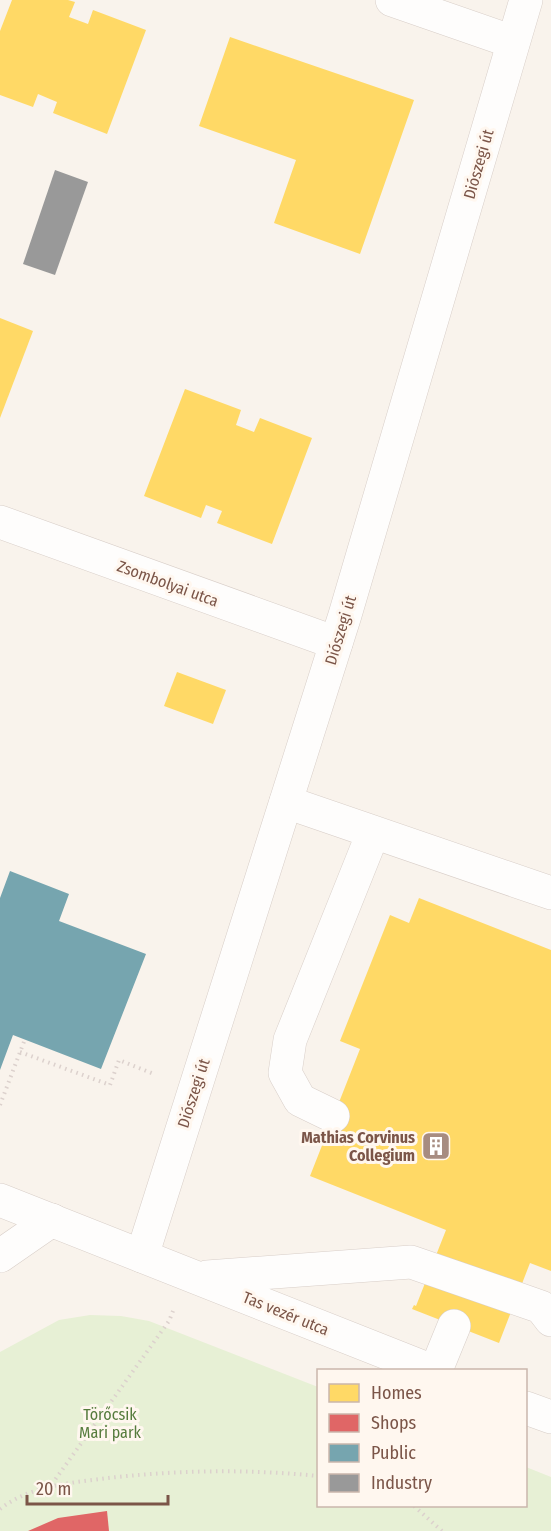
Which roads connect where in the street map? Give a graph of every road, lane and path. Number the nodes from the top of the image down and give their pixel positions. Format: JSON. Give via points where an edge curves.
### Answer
{"nodes":[{"id":1,"x":392,"y":0,"type":"edge"},
{"id":2,"x":526,"y":0,"type":"edge"},
{"id":3,"x":513,"y":42,"type":"junction"},
{"id":4,"x":0,"y":522,"type":"edge"},
{"id":5,"x":336,"y":643,"type":"junction"},
{"id":6,"x":286,"y":801,"type":"junction"},
{"id":7,"x":369,"y":844,"type":"junction"},
{"id":8,"x":551,"y":893,"type":"edge"},
{"id":9,"x":25,"y":1040,"type":"dead end"},
{"id":10,"x":20,"y":1052,"type":"junction"},
{"id":11,"x":154,"y":1074,"type":"dead end"},
{"id":12,"x":0,"y":1105,"type":"edge"},
{"id":13,"x":333,"y":1116,"type":"dead end"},
{"id":14,"x":0,"y":1200,"type":"edge"},
{"id":15,"x":52,"y":1220,"type":"junction"},
{"id":16,"x":0,"y":1256,"type":"edge"},
{"id":17,"x":142,"y":1256,"type":"junction"},
{"id":18,"x":198,"y":1278,"type":"junction"},
{"id":19,"x":551,"y":1320,"type":"edge"},
{"id":20,"x":169,"y":1321,"type":"dead end"},
{"id":21,"x":454,"y":1326,"type":"dead end"},
{"id":22,"x":425,"y":1369,"type":"edge"},
{"id":23,"x":437,"y":1369,"type":"edge"},
{"id":24,"x":527,"y":1409,"type":"edge"},
{"id":25,"x":551,"y":1418,"type":"edge"},
{"id":26,"x":317,"y":1476,"type":"edge"},
{"id":27,"x":52,"y":1485,"type":"junction"},
{"id":28,"x":415,"y":1507,"type":"edge"},
{"id":29,"x":0,"y":1509,"type":"edge"},
{"id":30,"x":442,"y":1531,"type":"edge"}],
"edges":[{"from":1,"to":3,"type":"street"},
{"from":2,"to":3,"type":"street","name":"Diószegi út"},
{"from":3,"to":5,"type":"street","name":"Diószegi út"},
{"from":4,"to":5,"type":"street","name":"Zsombolyai utca"},
{"from":5,"to":6,"type":"street","name":"Diószegi út"},
{"from":6,"to":7,"type":"street"},
{"from":6,"to":17,"type":"street","name":"Diószegi út"},
{"from":7,"to":8,"type":"street"},
{"from":7,"to":13,"type":"street","via":[[290,1040],[285,1073],[300,1100]]},
{"from":9,"to":10,"type":"path"},
{"from":10,"to":11,"type":"path","via":[[110,1084],[119,1060]]},
{"from":10,"to":12,"type":"path"},
{"from":14,"to":15,"type":"street"},
{"from":15,"to":16,"type":"street"},
{"from":15,"to":17,"type":"street","name":"Tas vezér utca"},
{"from":17,"to":18,"type":"street","name":"Tas vezér utca"},
{"from":18,"to":19,"type":"street","via":[[411,1262],[541,1307]]},
{"from":18,"to":22,"type":"street","name":"Tas vezér utca"},
{"from":20,"to":27,"type":"path"},
{"from":21,"to":23,"type":"street"},
{"from":24,"to":25,"type":"street"},
{"from":26,"to":27,"type":"path","via":[[221,1470]]},
{"from":27,"to":29,"type":"path","via":[[10,1501]]},
{"from":28,"to":30,"type":"path"}]}
